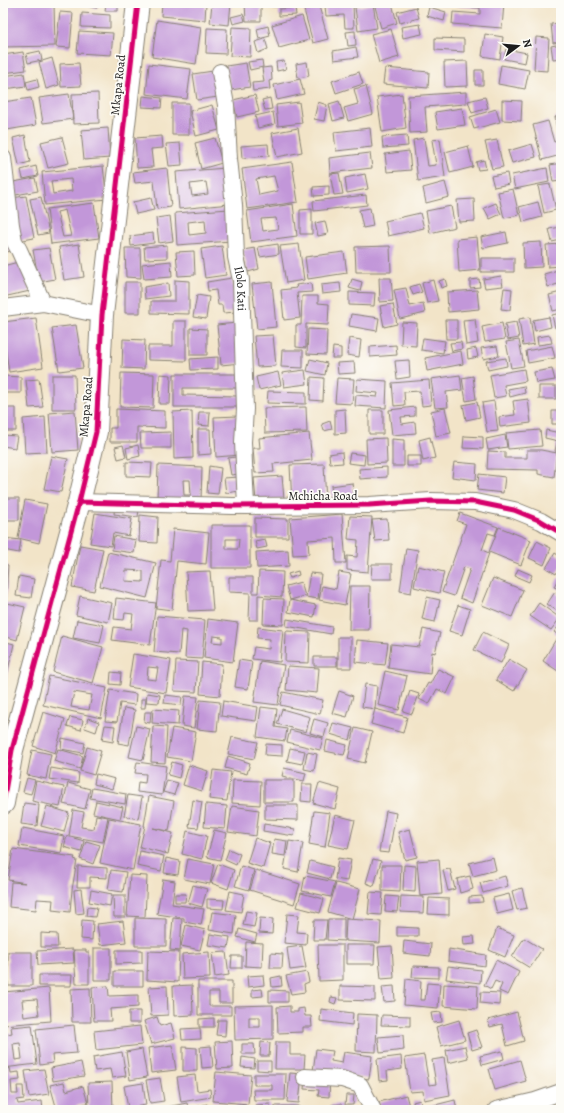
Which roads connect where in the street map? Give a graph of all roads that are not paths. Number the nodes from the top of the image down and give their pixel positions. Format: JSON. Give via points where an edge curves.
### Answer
{"nodes":[{"id":1,"x":138,"y":3,"type":"edge"},
{"id":2,"x":220,"y":72,"type":"dead end"},
{"id":3,"x":3,"y":158,"type":"edge"},
{"id":4,"x":44,"y":303,"type":"junction"},
{"id":5,"x":3,"y":308,"type":"edge"},
{"id":6,"x":102,"y":315,"type":"junction"},
{"id":7,"x":79,"y":502,"type":"junction"},
{"id":8,"x":246,"y":506,"type":"junction"},
{"id":9,"x":561,"y":533,"type":"edge"},
{"id":10,"x":3,"y":804,"type":"edge"},
{"id":11,"x":305,"y":1077,"type":"dead end"},
{"id":12,"x":561,"y":1092,"type":"edge"},
{"id":13,"x":373,"y":1110,"type":"edge"},
{"id":14,"x":496,"y":1110,"type":"edge"}],
"edges":[{"from":1,"to":6,"type":"street","name":"Mkapa Road"},
{"from":2,"to":8,"type":"street","name":"Ilolo Kati","via":[[226,105],[236,257],[241,280]]},
{"from":3,"to":4,"type":"street","via":[[14,241]]},
{"from":4,"to":5,"type":"street"},
{"from":4,"to":6,"type":"street"},
{"from":6,"to":7,"type":"street","name":"Mkapa Road","via":[[96,432]]},
{"from":7,"to":8,"type":"street","name":"Mchicha Road"},
{"from":7,"to":10,"type":"street","name":"Mkapa Road","via":[[12,750]]},
{"from":8,"to":9,"type":"street","name":"Mchicha Road","via":[[369,506],[431,501],[475,502],[514,510],[541,520]]},
{"from":11,"to":13,"type":"street","via":[[342,1079],[360,1085]]},
{"from":12,"to":14,"type":"street"}]}
